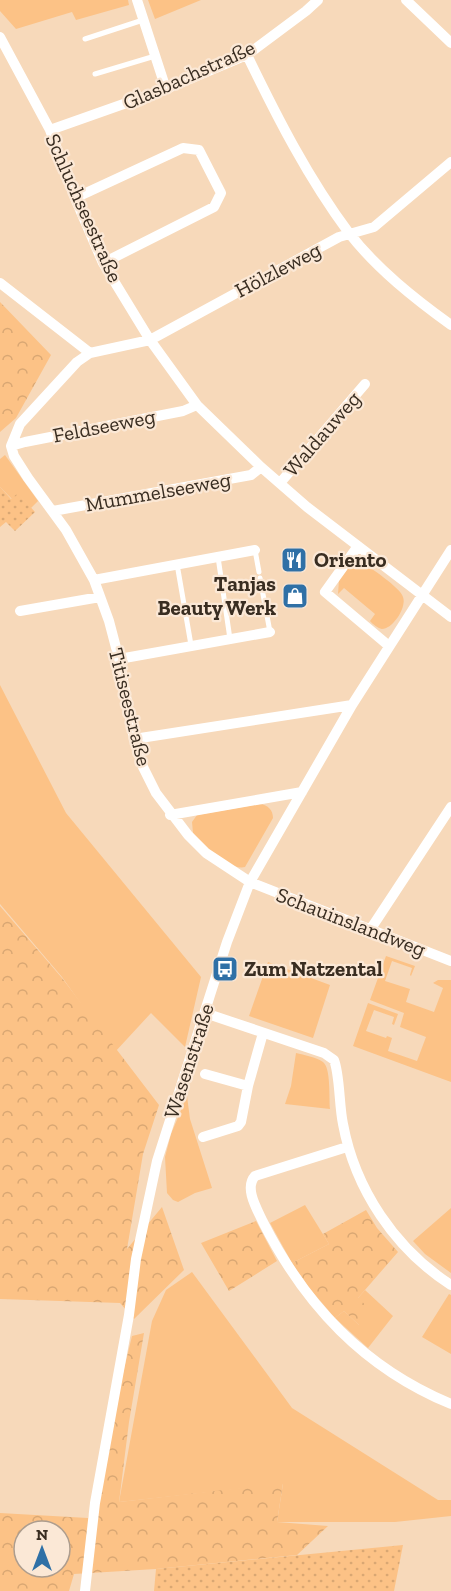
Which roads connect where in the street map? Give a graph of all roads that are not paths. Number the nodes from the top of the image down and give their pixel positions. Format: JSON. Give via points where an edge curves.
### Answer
{"nodes":[{"id":1,"x":137,"y":0,"type":"edge"},
{"id":2,"x":318,"y":0,"type":"edge"},
{"id":3,"x":406,"y":0,"type":"edge"},
{"id":4,"x":143,"y":20,"type":"junction"},
{"id":5,"x":0,"y":37,"type":"edge"},
{"id":6,"x":85,"y":39,"type":"dead end"},
{"id":7,"x":451,"y":43,"type":"edge"},
{"id":8,"x":247,"y":55,"type":"junction"},
{"id":9,"x":154,"y":56,"type":"junction"},
{"id":10,"x":95,"y":74,"type":"dead end"},
{"id":11,"x":166,"y":89,"type":"junction"},
{"id":12,"x":50,"y":130,"type":"junction"},
{"id":13,"x":451,"y":162,"type":"edge"},
{"id":14,"x":75,"y":198,"type":"junction"},
{"id":15,"x":351,"y":235,"type":"junction"},
{"id":16,"x":103,"y":263,"type":"junction"},
{"id":17,"x":0,"y":283,"type":"edge"},
{"id":18,"x":451,"y":325,"type":"edge"},
{"id":19,"x":150,"y":340,"type":"junction"},
{"id":20,"x":90,"y":353,"type":"junction"},
{"id":21,"x":365,"y":384,"type":"dead end"},
{"id":22,"x":197,"y":405,"type":"junction"},
{"id":23,"x":11,"y":446,"type":"junction"},
{"id":24,"x":261,"y":467,"type":"junction"},
{"id":25,"x":280,"y":483,"type":"junction"},
{"id":26,"x":53,"y":511,"type":"junction"},
{"id":27,"x":358,"y":546,"type":"junction"},
{"id":28,"x":255,"y":550,"type":"joint"},
{"id":29,"x":451,"y":550,"type":"edge"},
{"id":30,"x":218,"y":557,"type":"junction"},
{"id":31,"x":177,"y":564,"type":"junction"},
{"id":32,"x":94,"y":580,"type":"junction"},
{"id":33,"x":422,"y":595,"type":"junction"},
{"id":34,"x":100,"y":597,"type":"junction"},
{"id":35,"x":20,"y":611,"type":"dead end"},
{"id":36,"x":451,"y":617,"type":"edge"},
{"id":37,"x":270,"y":632,"type":"joint"},
{"id":38,"x":230,"y":639,"type":"junction"},
{"id":39,"x":191,"y":645,"type":"junction"},
{"id":40,"x":389,"y":646,"type":"junction"},
{"id":41,"x":119,"y":659,"type":"junction"},
{"id":42,"x":352,"y":705,"type":"junction"},
{"id":43,"x":134,"y":740,"type":"junction"},
{"id":44,"x":302,"y":792,"type":"junction"},
{"id":45,"x":451,"y":807,"type":"edge"},
{"id":46,"x":170,"y":815,"type":"junction"},
{"id":47,"x":250,"y":882,"type":"junction"},
{"id":48,"x":370,"y":930,"type":"junction"},
{"id":49,"x":451,"y":961,"type":"edge"},
{"id":50,"x":205,"y":1013,"type":"junction"},
{"id":51,"x":263,"y":1034,"type":"junction"},
{"id":52,"x":206,"y":1074,"type":"dead end"},
{"id":53,"x":248,"y":1086,"type":"junction"},
{"id":54,"x":203,"y":1137,"type":"dead end"},
{"id":55,"x":347,"y":1147,"type":"junction"},
{"id":56,"x":451,"y":1285,"type":"edge"},
{"id":57,"x":451,"y":1404,"type":"edge"},
{"id":58,"x":85,"y":1591,"type":"edge"}],
"edges":[{"from":1,"to":4,"type":"street"},
{"from":2,"to":8,"type":"street","name":"Glasbachstraße"},
{"from":3,"to":7,"type":"street"},
{"from":4,"to":6,"type":"lane"},
{"from":4,"to":9,"type":"street"},
{"from":5,"to":12,"type":"street","name":"Schluchseestraße"},
{"from":8,"to":11,"type":"street","name":"Glasbachstraße"},
{"from":8,"to":15,"type":"street","via":[[307,172]]},
{"from":9,"to":10,"type":"lane"},
{"from":9,"to":11,"type":"street"},
{"from":11,"to":12,"type":"street","name":"Glasbachstraße"},
{"from":12,"to":14,"type":"street","name":"Schluchseestraße"},
{"from":13,"to":15,"type":"street","name":"Hölzleweg","via":[[374,227]]},
{"from":14,"to":16,"type":"street","name":"Schluchseestraße"},
{"from":14,"to":16,"type":"street","via":[[183,148],[199,150],[221,193],[214,207]]},
{"from":15,"to":18,"type":"street","via":[[403,288]]},
{"from":15,"to":19,"type":"street","name":"Hölzleweg","via":[[339,237]]},
{"from":16,"to":19,"type":"street","name":"Schluchseestraße"},
{"from":17,"to":20,"type":"street"},
{"from":19,"to":20,"type":"street","name":"Hölzleweg"},
{"from":19,"to":22,"type":"street","name":"Schluchseestraße"},
{"from":20,"to":23,"type":"street","name":"Hölzleweg","via":[[20,424]]},
{"from":21,"to":25,"type":"street","name":"Waldauweg"},
{"from":22,"to":23,"type":"street","name":"Feldseeweg"},
{"from":22,"to":24,"type":"street","name":"Schluchseestraße"},
{"from":23,"to":26,"type":"street","name":"Titiseestraße","via":[[28,478]]},
{"from":24,"to":25,"type":"street","name":"Schluchseestraße"},
{"from":24,"to":26,"type":"street","name":"Mummelseeweg","via":[[250,475]]},
{"from":25,"to":27,"type":"street","name":"Schluchseestraße"},
{"from":26,"to":32,"type":"street","name":"Titiseestraße"},
{"from":27,"to":33,"type":"street","name":"Schluchseestraße"},
{"from":27,"to":40,"type":"street","via":[[325,592]]},
{"from":28,"to":30,"type":"street"},
{"from":28,"to":37,"type":"lane"},
{"from":29,"to":33,"type":"street","name":"Wasenstraße"},
{"from":30,"to":31,"type":"street"},
{"from":30,"to":38,"type":"lane"},
{"from":31,"to":32,"type":"street"},
{"from":31,"to":39,"type":"lane"},
{"from":32,"to":34,"type":"street","name":"Titiseestraße"},
{"from":33,"to":36,"type":"street","name":"Schluchseestraße"},
{"from":33,"to":40,"type":"street","name":"Wasenstraße"},
{"from":34,"to":35,"type":"street"},
{"from":34,"to":41,"type":"street","name":"Titiseestraße"},
{"from":37,"to":38,"type":"street"},
{"from":38,"to":39,"type":"street"},
{"from":39,"to":41,"type":"street"},
{"from":40,"to":42,"type":"street","name":"Wasenstraße"},
{"from":41,"to":43,"type":"street","name":"Titiseestraße"},
{"from":42,"to":43,"type":"street"},
{"from":42,"to":44,"type":"street","name":"Wasenstraße"},
{"from":43,"to":46,"type":"street","name":"Titiseestraße","via":[[143,767]]},
{"from":44,"to":46,"type":"street"},
{"from":44,"to":47,"type":"street","name":"Wasenstraße"},
{"from":45,"to":48,"type":"street"},
{"from":46,"to":47,"type":"street","name":"Titiseestraße","via":[[206,853]]},
{"from":47,"to":48,"type":"street","name":"Schauinslandweg"},
{"from":47,"to":50,"type":"street","name":"Wasenstraße"},
{"from":48,"to":49,"type":"street","name":"Schauinslandweg"},
{"from":50,"to":51,"type":"street"},
{"from":50,"to":58,"type":"street","name":"Wasenstraße","via":[[149,1190],[95,1503]]},
{"from":51,"to":53,"type":"street"},
{"from":51,"to":55,"type":"street","via":[[324,1053],[334,1060]]},
{"from":52,"to":53,"type":"street"},
{"from":53,"to":54,"type":"street","via":[[238,1126]]},
{"from":55,"to":56,"type":"street","via":[[371,1202],[400,1242]]},
{"from":55,"to":57,"type":"street","via":[[255,1176],[250,1189],[260,1215],[280,1256],[330,1322],[386,1370]]}]}
